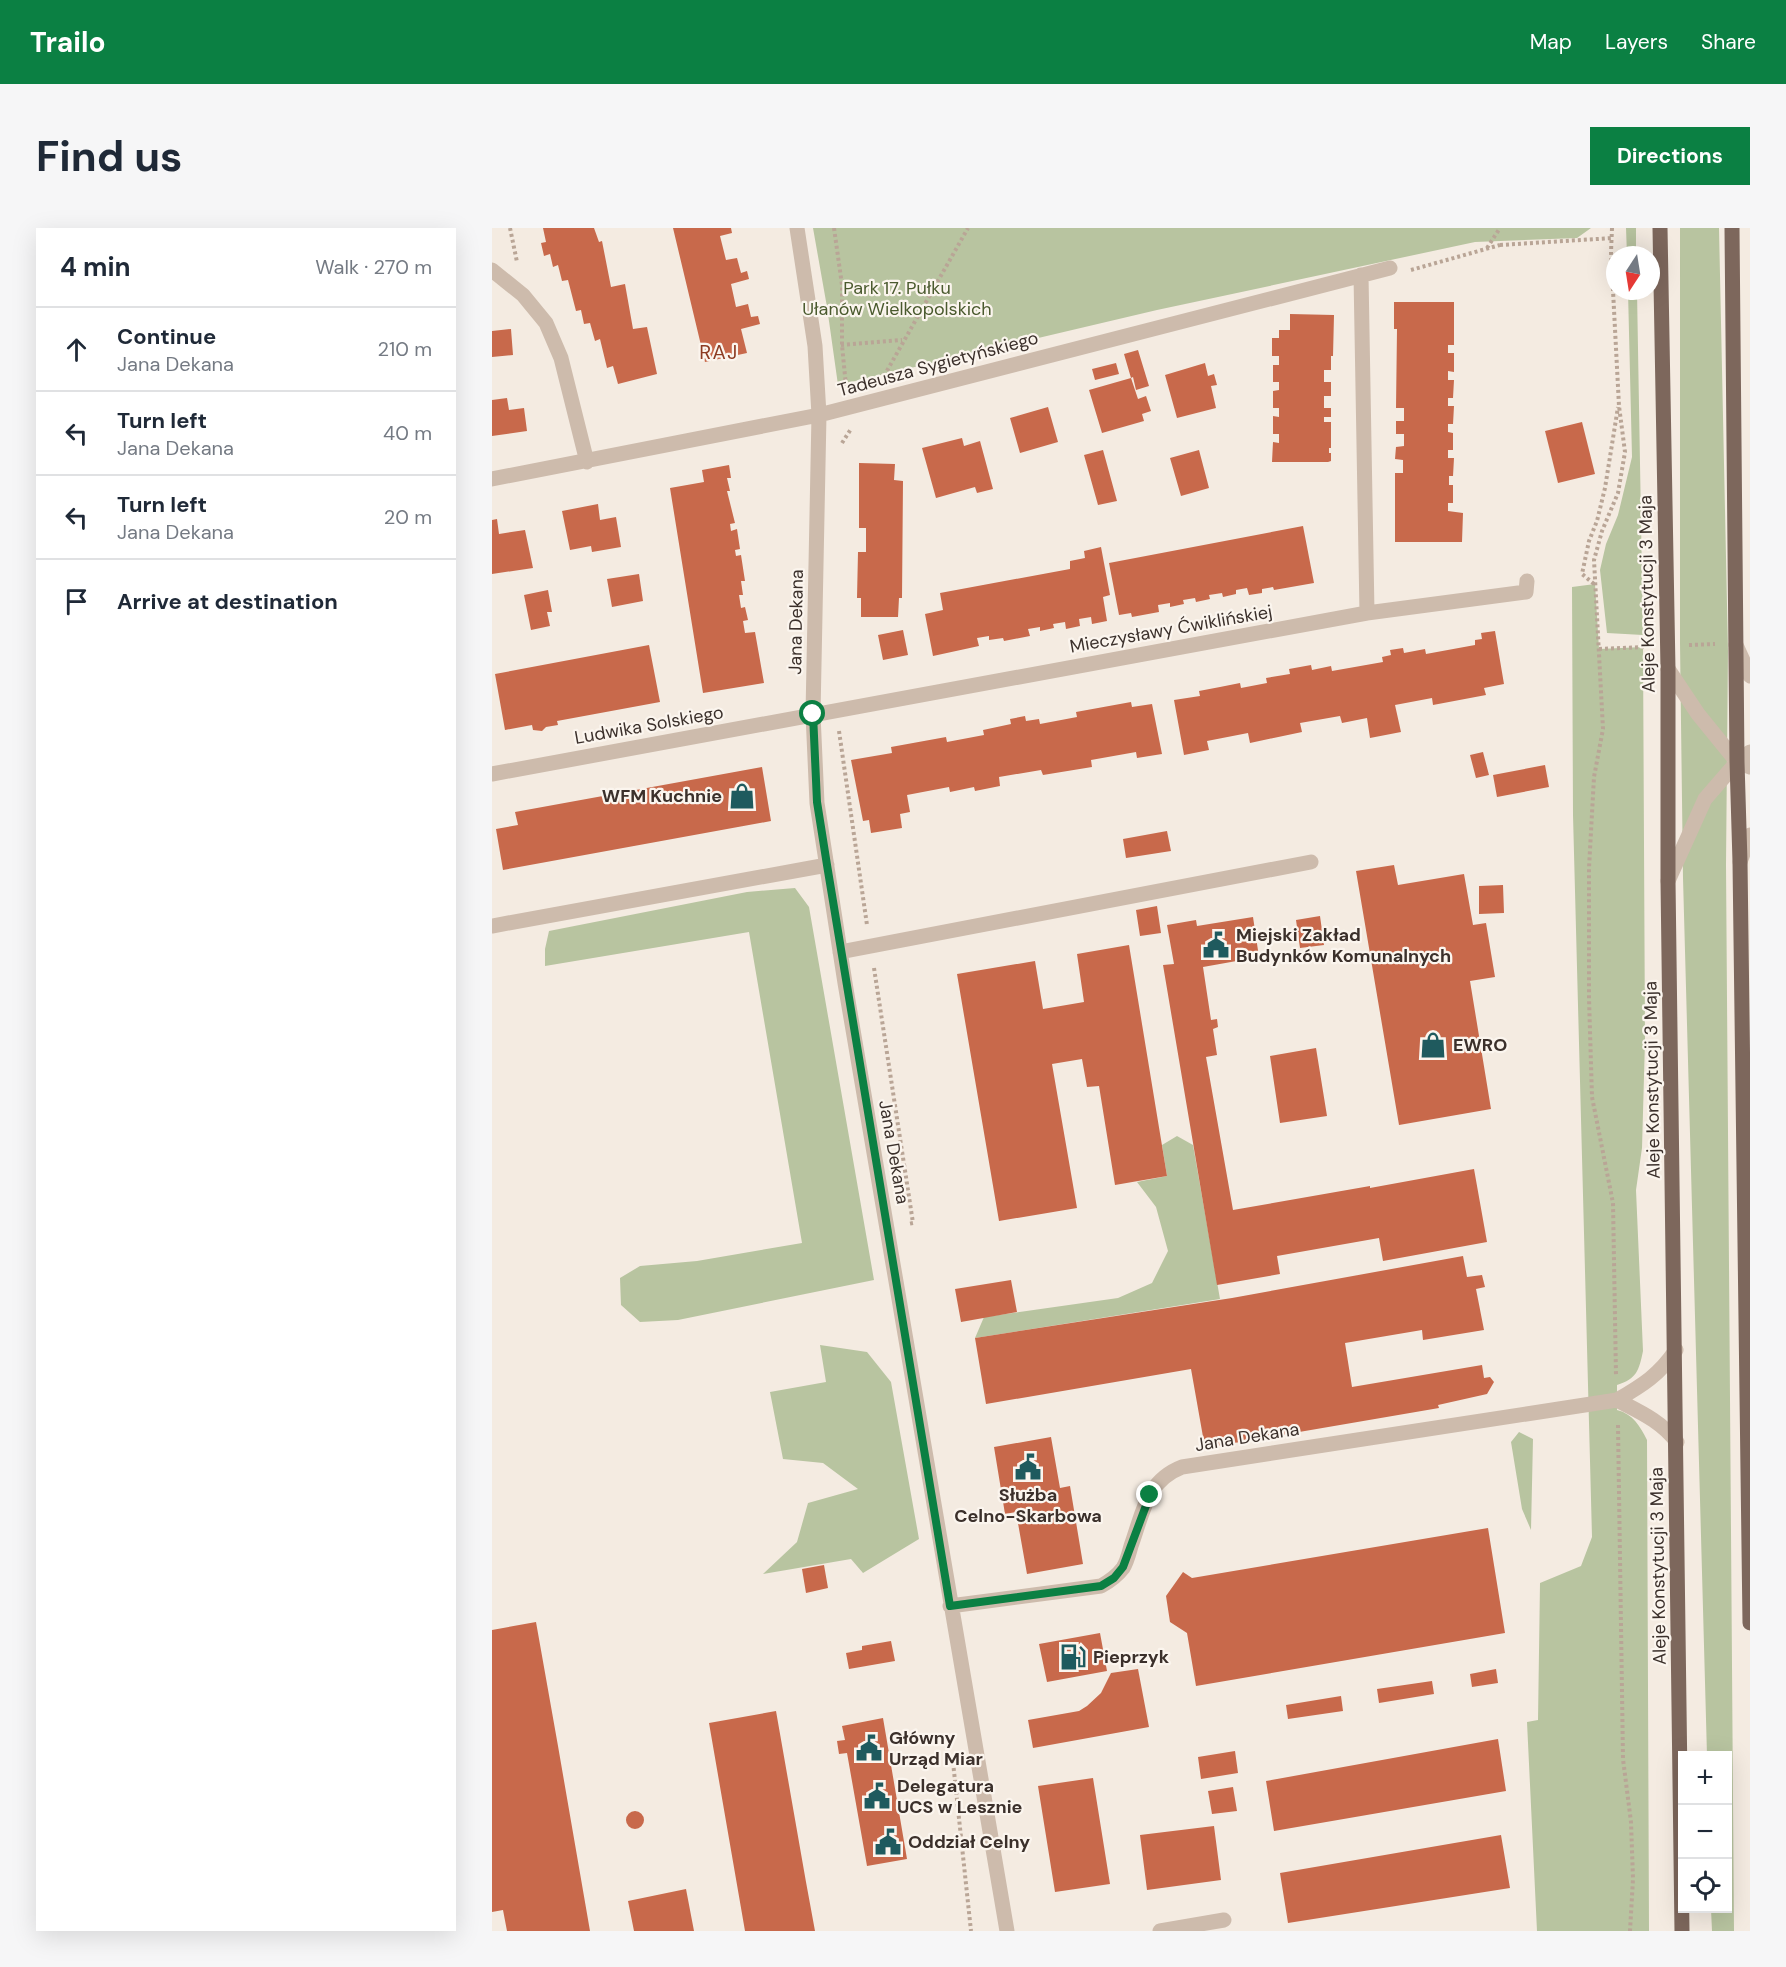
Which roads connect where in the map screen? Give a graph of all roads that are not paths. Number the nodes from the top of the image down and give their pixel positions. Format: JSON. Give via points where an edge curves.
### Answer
{"nodes":[{"id":1,"x":797,"y":228,"type":"edge"},
{"id":2,"x":1660,"y":228,"type":"edge"},
{"id":3,"x":1732,"y":228,"type":"edge"},
{"id":4,"x":1390,"y":268,"type":"dead end"},
{"id":5,"x":492,"y":270,"type":"edge"},
{"id":6,"x":1361,"y":275,"type":"junction"},
{"id":7,"x":819,"y":415,"type":"junction"},
{"id":8,"x":587,"y":462,"type":"junction"},
{"id":9,"x":492,"y":478,"type":"edge"},
{"id":10,"x":1527,"y":581,"type":"dead end"},
{"id":11,"x":1367,"y":613,"type":"junction"},
{"id":12,"x":1736,"y":645,"type":"junction"},
{"id":13,"x":1668,"y":669,"type":"junction"},
{"id":14,"x":1750,"y":676,"type":"edge"},
{"id":15,"x":813,"y":714,"type":"junction"},
{"id":16,"x":1750,"y":752,"type":"edge"},
{"id":17,"x":1743,"y":765,"type":"edge"},
{"id":18,"x":492,"y":774,"type":"edge"},
{"id":19,"x":1750,"y":835,"type":"edge"},
{"id":20,"x":1311,"y":862,"type":"dead end"},
{"id":21,"x":1740,"y":862,"type":"junction"},
{"id":22,"x":827,"y":865,"type":"junction"},
{"id":23,"x":1668,"y":881,"type":"junction"},
{"id":24,"x":492,"y":926,"type":"edge"},
{"id":25,"x":840,"y":952,"type":"junction"},
{"id":26,"x":1676,"y":1350,"type":"junction"},
{"id":27,"x":1617,"y":1400,"type":"junction"},
{"id":28,"x":1677,"y":1442,"type":"junction"},
{"id":29,"x":950,"y":1606,"type":"junction"},
{"id":30,"x":1750,"y":1623,"type":"edge"},
{"id":31,"x":1224,"y":1920,"type":"dead end"},
{"id":32,"x":1007,"y":1931,"type":"edge"},
{"id":33,"x":1160,"y":1931,"type":"edge"},
{"id":34,"x":1682,"y":1931,"type":"edge"}],
"edges":[{"from":1,"to":7,"type":"street","name":"Jana Dekana","via":[[814,346]]},
{"from":2,"to":13,"type":"main road","name":"Aleje Konstytucji 3 Maja"},
{"from":3,"to":12,"type":"main road"},
{"from":4,"to":6,"type":"street","name":"Tadeusza Sygietyńskiego"},
{"from":5,"to":8,"type":"street","via":[[523,295],[546,323],[561,358]]},
{"from":6,"to":7,"type":"street","name":"Tadeusza Sygietyńskiego"},
{"from":6,"to":11,"type":"street"},
{"from":7,"to":8,"type":"street","name":"Tadeusza Sygietyńskiego"},
{"from":7,"to":15,"type":"street","name":"Jana Dekana"},
{"from":8,"to":9,"type":"street","name":"Tadeusza Sygietyńskiego"},
{"from":10,"to":11,"type":"street","name":"Mieczysławy Ćwiklińskiej","via":[[1526,592]]},
{"from":11,"to":15,"type":"street","name":"Mieczysławy Ćwiklińskiej"},
{"from":12,"to":14,"type":"street"},
{"from":12,"to":17,"type":"main road"},
{"from":13,"to":17,"type":"street","via":[[1698,714]]},
{"from":13,"to":23,"type":"main road","name":"Aleje Konstytucji 3 Maja"},
{"from":15,"to":18,"type":"street","name":"Ludwika Solskiego"},
{"from":15,"to":22,"type":"street","name":"Jana Dekana","via":[[817,802]]},
{"from":16,"to":17,"type":"street"},
{"from":17,"to":21,"type":"main road"},
{"from":17,"to":23,"type":"street","via":[[1705,800]]},
{"from":19,"to":21,"type":"street"},
{"from":20,"to":25,"type":"street"},
{"from":21,"to":30,"type":"main road"},
{"from":22,"to":24,"type":"street"},
{"from":22,"to":25,"type":"street","name":"Jana Dekana"},
{"from":23,"to":26,"type":"main road","name":"Aleje Konstytucji 3 Maja"},
{"from":25,"to":29,"type":"street","name":"Jana Dekana"},
{"from":26,"to":27,"type":"street","name":"Jana Dekana","via":[[1650,1381]]},
{"from":26,"to":28,"type":"main road","name":"Aleje Konstytucji 3 Maja"},
{"from":27,"to":28,"type":"street","via":[[1666,1428]]},
{"from":27,"to":29,"type":"street","name":"Jana Dekana","via":[[1182,1467],[1157,1482],[1123,1567],[1108,1582],[1088,1589]]},
{"from":28,"to":34,"type":"main road","name":"Aleje Konstytucji 3 Maja"},
{"from":29,"to":32,"type":"street","name":"Jana Dekana"},
{"from":31,"to":33,"type":"street"}]}
